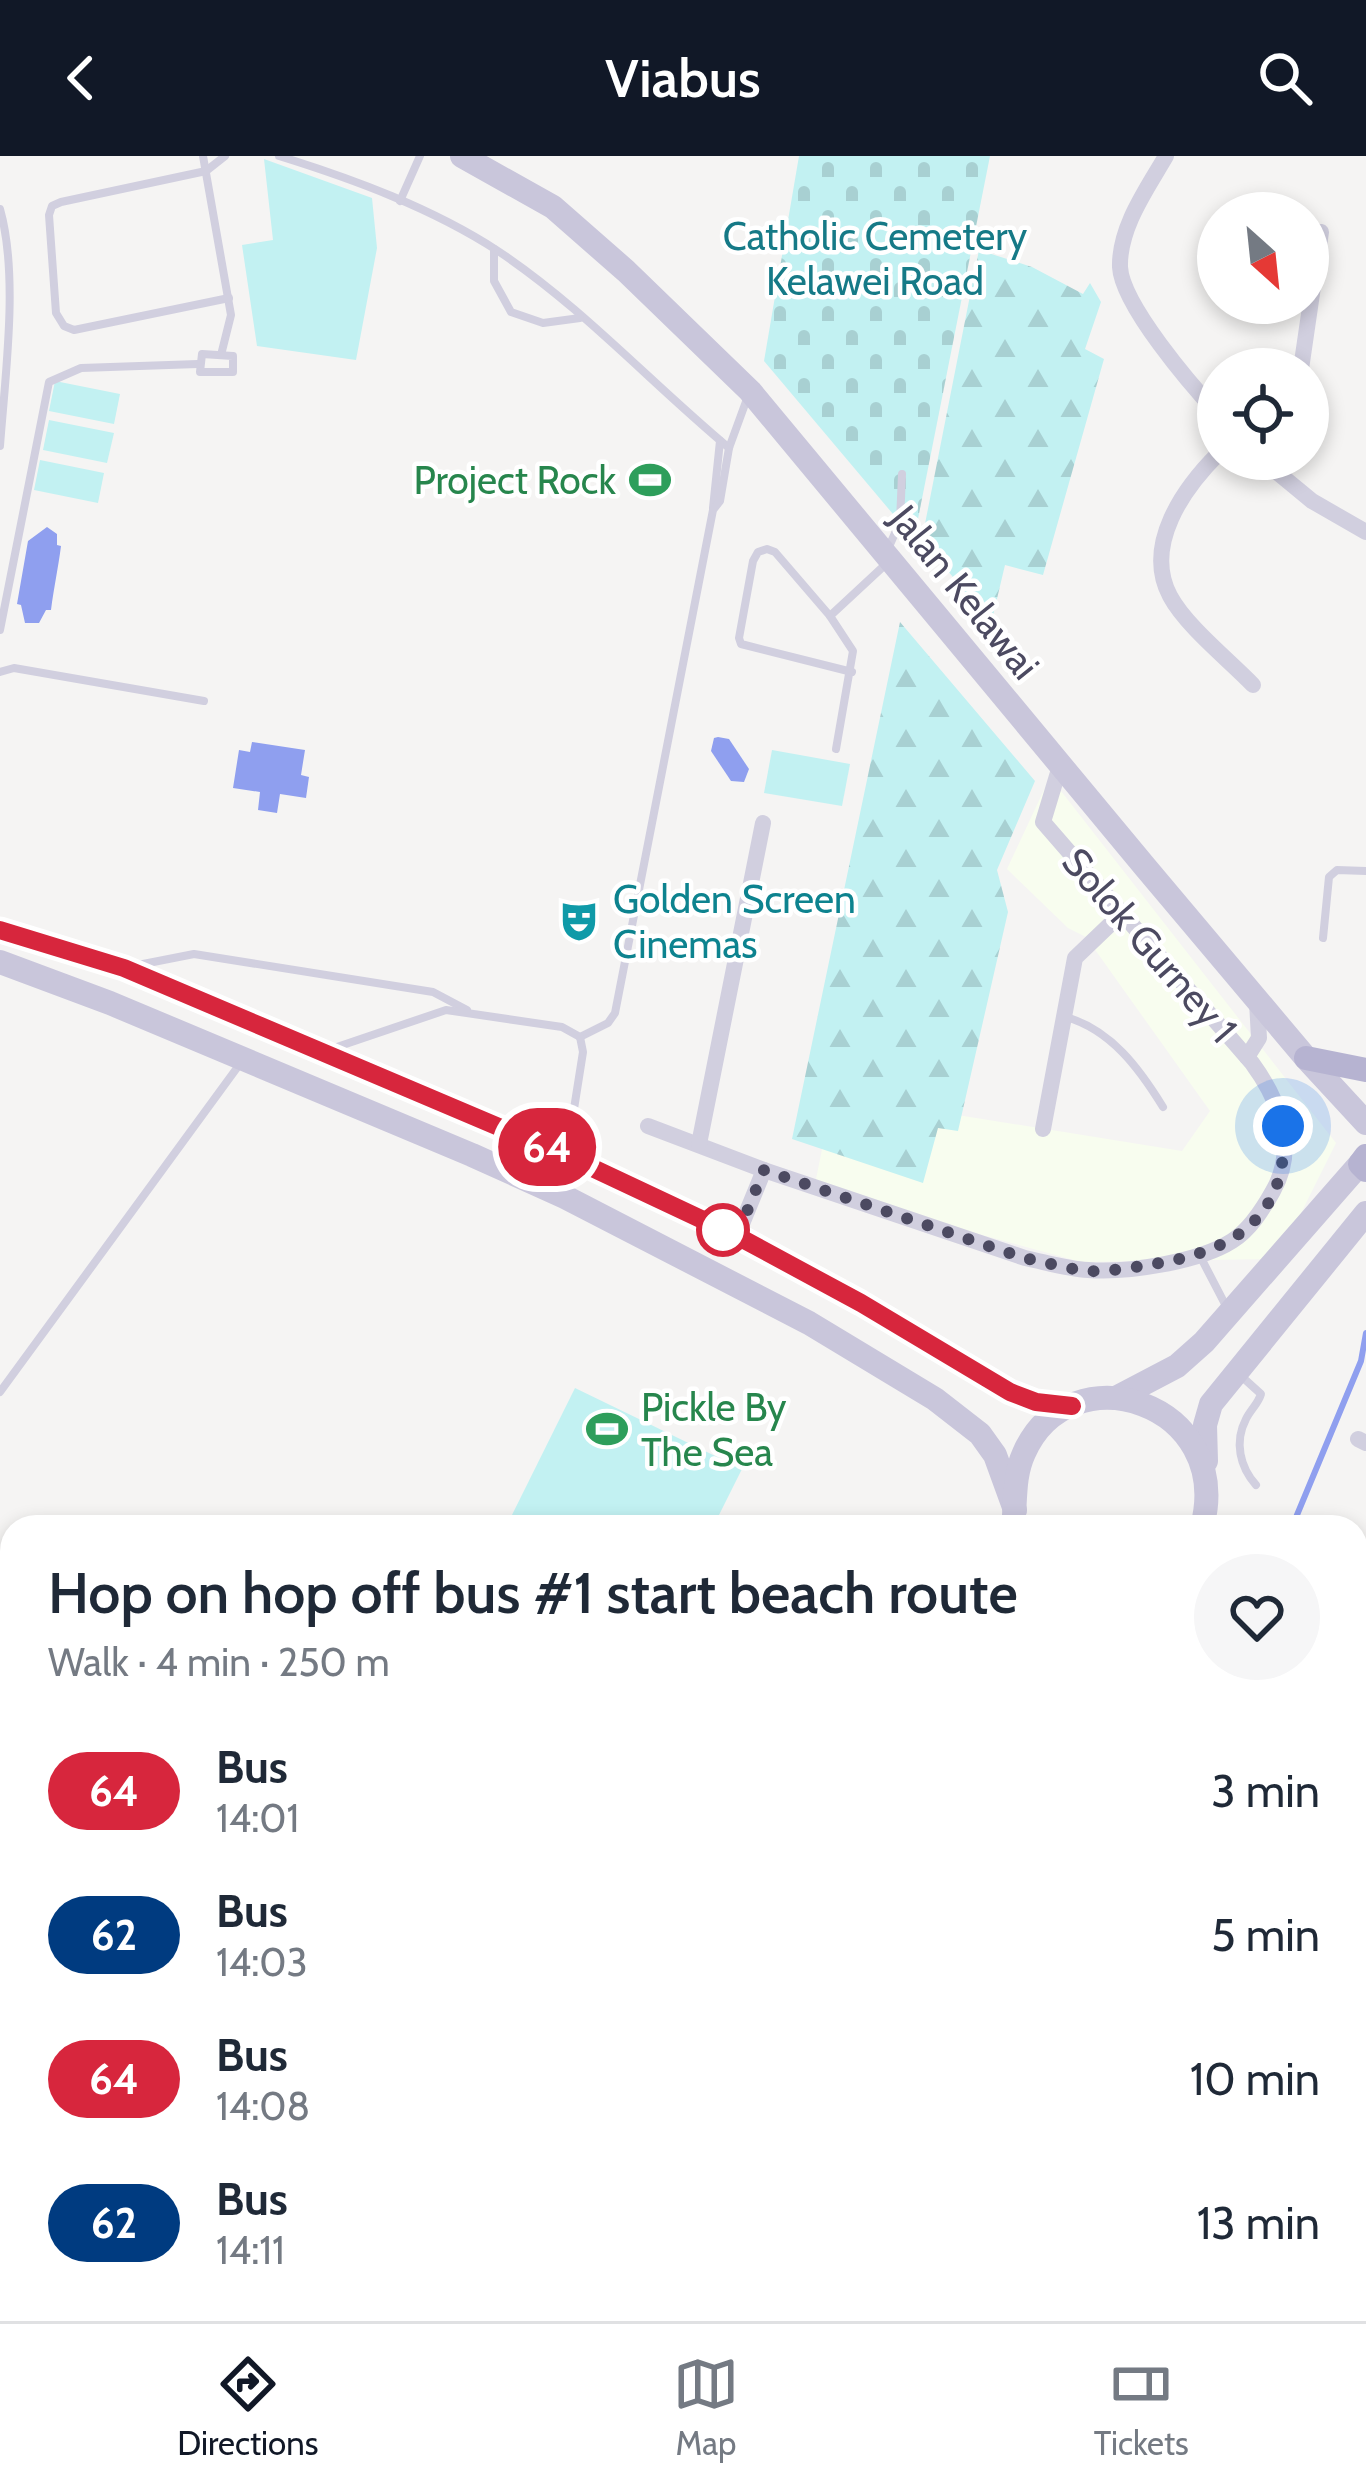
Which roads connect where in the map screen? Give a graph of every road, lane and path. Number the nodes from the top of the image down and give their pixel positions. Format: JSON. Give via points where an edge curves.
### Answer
{"nodes":[{"id":1,"x":203,"y":156,"type":"edge"},
{"id":2,"x":225,"y":156,"type":"edge"},
{"id":3,"x":279,"y":156,"type":"edge"},
{"id":4,"x":420,"y":156,"type":"edge"},
{"id":5,"x":463,"y":156,"type":"edge"},
{"id":6,"x":1166,"y":156,"type":"edge"},
{"id":7,"x":206,"y":171,"type":"junction"},
{"id":8,"x":400,"y":201,"type":"junction"},
{"id":9,"x":0,"y":209,"type":"edge"},
{"id":10,"x":494,"y":249,"type":"junction"},
{"id":11,"x":229,"y":298,"type":"junction"},
{"id":12,"x":581,"y":317,"type":"junction"},
{"id":13,"x":221,"y":355,"type":"junction"},
{"id":14,"x":198,"y":364,"type":"junction"},
{"id":15,"x":1197,"y":388,"type":"edge"},
{"id":16,"x":750,"y":391,"type":"junction"},
{"id":17,"x":724,"y":444,"type":"junction"},
{"id":18,"x":0,"y":446,"type":"edge"},
{"id":19,"x":902,"y":473,"type":"dead end"},
{"id":20,"x":1197,"y":475,"type":"edge"},
{"id":21,"x":1286,"y":482,"type":"edge"},
{"id":22,"x":1366,"y":532,"type":"edge"},
{"id":23,"x":889,"y":556,"type":"junction"},
{"id":24,"x":830,"y":616,"type":"junction"},
{"id":25,"x":0,"y":630,"type":"edge"},
{"id":26,"x":0,"y":672,"type":"edge"},
{"id":27,"x":852,"y":672,"type":"junction"},
{"id":28,"x":1253,"y":685,"type":"dead end"},
{"id":29,"x":204,"y":701,"type":"dead end"},
{"id":30,"x":836,"y":749,"type":"dead end"},
{"id":31,"x":1060,"y":766,"type":"junction"},
{"id":32,"x":763,"y":823,"type":"dead end"},
{"id":33,"x":1366,"y":871,"type":"edge"},
{"id":34,"x":1122,"y":913,"type":"junction"},
{"id":35,"x":0,"y":930,"type":"edge"},
{"id":36,"x":1323,"y":938,"type":"dead end"},
{"id":37,"x":0,"y":962,"type":"edge"},
{"id":38,"x":124,"y":968,"type":"junction"},
{"id":39,"x":1255,"y":994,"type":"junction"},
{"id":40,"x":110,"y":1003,"type":"junction"},
{"id":41,"x":467,"y":1010,"type":"junction"},
{"id":42,"x":1064,"y":1016,"type":"junction"},
{"id":43,"x":580,"y":1036,"type":"junction"},
{"id":44,"x":327,"y":1051,"type":"junction"},
{"id":45,"x":1247,"y":1058,"type":"junction"},
{"id":46,"x":1306,"y":1058,"type":"junction"},
{"id":47,"x":243,"y":1059,"type":"junction"},
{"id":48,"x":1366,"y":1070,"type":"edge"},
{"id":49,"x":1163,"y":1107,"type":"dead end"},
{"id":50,"x":1366,"y":1123,"type":"edge"},
{"id":51,"x":648,"y":1126,"type":"dead end"},
{"id":52,"x":1043,"y":1129,"type":"dead end"},
{"id":53,"x":699,"y":1144,"type":"junction"},
{"id":54,"x":567,"y":1156,"type":"junction"},
{"id":55,"x":1364,"y":1163,"type":"edge"},
{"id":56,"x":764,"y":1170,"type":"junction"},
{"id":57,"x":1366,"y":1213,"type":"edge"},
{"id":58,"x":737,"y":1236,"type":"junction"},
{"id":59,"x":1366,"y":1243,"type":"edge"},
{"id":60,"x":1200,"y":1256,"type":"junction"},
{"id":61,"x":1320,"y":1269,"type":"junction"},
{"id":62,"x":1230,"y":1312,"type":"junction"},
{"id":63,"x":1235,"y":1372,"type":"junction"},
{"id":64,"x":0,"y":1392,"type":"edge"},
{"id":65,"x":1116,"y":1398,"type":"junction"},
{"id":66,"x":1072,"y":1406,"type":"junction"},
{"id":67,"x":1208,"y":1485,"type":"junction"},
{"id":68,"x":1256,"y":1485,"type":"dead end"},
{"id":69,"x":1013,"y":1515,"type":"edge"},
{"id":70,"x":1014,"y":1515,"type":"edge"},
{"id":71,"x":1204,"y":1515,"type":"edge"}],
"edges":[{"from":1,"to":7,"type":"lane"},
{"from":2,"to":7,"type":"lane"},
{"from":3,"to":8,"type":"lane"},
{"from":4,"to":8,"type":"lane"},
{"from":5,"to":16,"type":"main road","name":"Jalan Kelawai","via":[[553,207]]},
{"from":6,"to":15,"type":"street","via":[[1127,229],[1120,266],[1159,341]]},
{"from":7,"to":11,"type":"lane"},
{"from":7,"to":11,"type":"lane","via":[[52,206],[56,313],[74,330]]},
{"from":8,"to":10,"type":"lane"},
{"from":9,"to":18,"type":"lane","via":[[7,236]]},
{"from":10,"to":12,"type":"lane"},
{"from":10,"to":12,"type":"lane","via":[[494,281],[512,312],[543,323]]},
{"from":11,"to":13,"type":"lane"},
{"from":12,"to":17,"type":"lane"},
{"from":13,"to":14,"type":"lane","via":[[202,354]]},
{"from":13,"to":14,"type":"lane","via":[[236,359],[231,374],[200,372]]},
{"from":14,"to":25,"type":"lane","via":[[81,368],[50,382]]},
{"from":16,"to":17,"type":"lane"},
{"from":16,"to":23,"type":"main road","name":"Jalan Kelawai"},
{"from":17,"to":43,"type":"lane","via":[[615,1013]]},
{"from":19,"to":23,"type":"lane"},
{"from":20,"to":28,"type":"street","via":[[1177,503],[1163,580],[1176,606]]},
{"from":21,"to":22,"type":"street"},
{"from":23,"to":24,"type":"lane"},
{"from":23,"to":31,"type":"main road","name":"Jalan Kelawai"},
{"from":24,"to":27,"type":"lane","via":[[853,651]]},
{"from":24,"to":27,"type":"lane","via":[[775,552],[758,552],[741,644]]},
{"from":26,"to":29,"type":"lane"},
{"from":27,"to":30,"type":"lane"},
{"from":31,"to":34,"type":"street","name":"Solok Gurney 1","via":[[1043,822]]},
{"from":31,"to":39,"type":"main road","name":"Jalan Kelawai"},
{"from":32,"to":53,"type":"street"},
{"from":33,"to":36,"type":"lane","via":[[1329,877]]},
{"from":34,"to":42,"type":"street","via":[[1075,958]]},
{"from":34,"to":45,"type":"street","name":"Solok Gurney 1"},
{"from":35,"to":38,"type":"main road"},
{"from":37,"to":40,"type":"main road"},
{"from":38,"to":40,"type":"main road"},
{"from":38,"to":41,"type":"lane","via":[[194,954],[433,992]]},
{"from":38,"to":44,"type":"main road"},
{"from":39,"to":45,"type":"street","name":"Solok Gurney 1","via":[[1258,1038]]},
{"from":39,"to":46,"type":"main road","name":"Jalan Kelawai"},
{"from":40,"to":47,"type":"main road"},
{"from":41,"to":43,"type":"lane"},
{"from":41,"to":44,"type":"lane","via":[[433,1013]]},
{"from":42,"to":49,"type":"lane","via":[[1111,1040]]},
{"from":42,"to":52,"type":"street"},
{"from":43,"to":54,"type":"lane"},
{"from":44,"to":54,"type":"main road"},
{"from":45,"to":60,"type":"street","name":"Solok Gurney 1","via":[[1276,1103],[1285,1154],[1280,1177],[1234,1240]]},
{"from":46,"to":48,"type":"main road"},
{"from":46,"to":50,"type":"main road","name":"Jalan Kelawai"},
{"from":47,"to":64,"type":"lane"},
{"from":47,"to":69,"type":"main road","via":[[565,1197],[809,1323],[980,1434]]},
{"from":51,"to":53,"type":"street","name":"Solok Gurney 1"},
{"from":53,"to":56,"type":"street","name":"Solok Gurney 1"},
{"from":54,"to":58,"type":"main road"},
{"from":55,"to":62,"type":"main road"},
{"from":56,"to":58,"type":"street"},
{"from":56,"to":60,"type":"street","name":"Solok Gurney 1","via":[[1062,1266],[1090,1271]]},
{"from":57,"to":61,"type":"main road"},
{"from":58,"to":66,"type":"main road","via":[[1010,1392]]},
{"from":59,"to":61,"type":"main road"},
{"from":60,"to":62,"type":"lane"},
{"from":61,"to":63,"type":"main road"},
{"from":62,"to":65,"type":"main road","via":[[1178,1366]]},
{"from":63,"to":67,"type":"main road","via":[[1205,1425]]},
{"from":63,"to":68,"type":"lane","via":[[1261,1394],[1240,1441]]},
{"from":65,"to":66,"type":"main road"},
{"from":65,"to":67,"type":"main road","via":[[1143,1403],[1177,1425],[1201,1458]]},
{"from":66,"to":70,"type":"main road","via":[[1026,1448]]},
{"from":67,"to":71,"type":"main road"}]}
